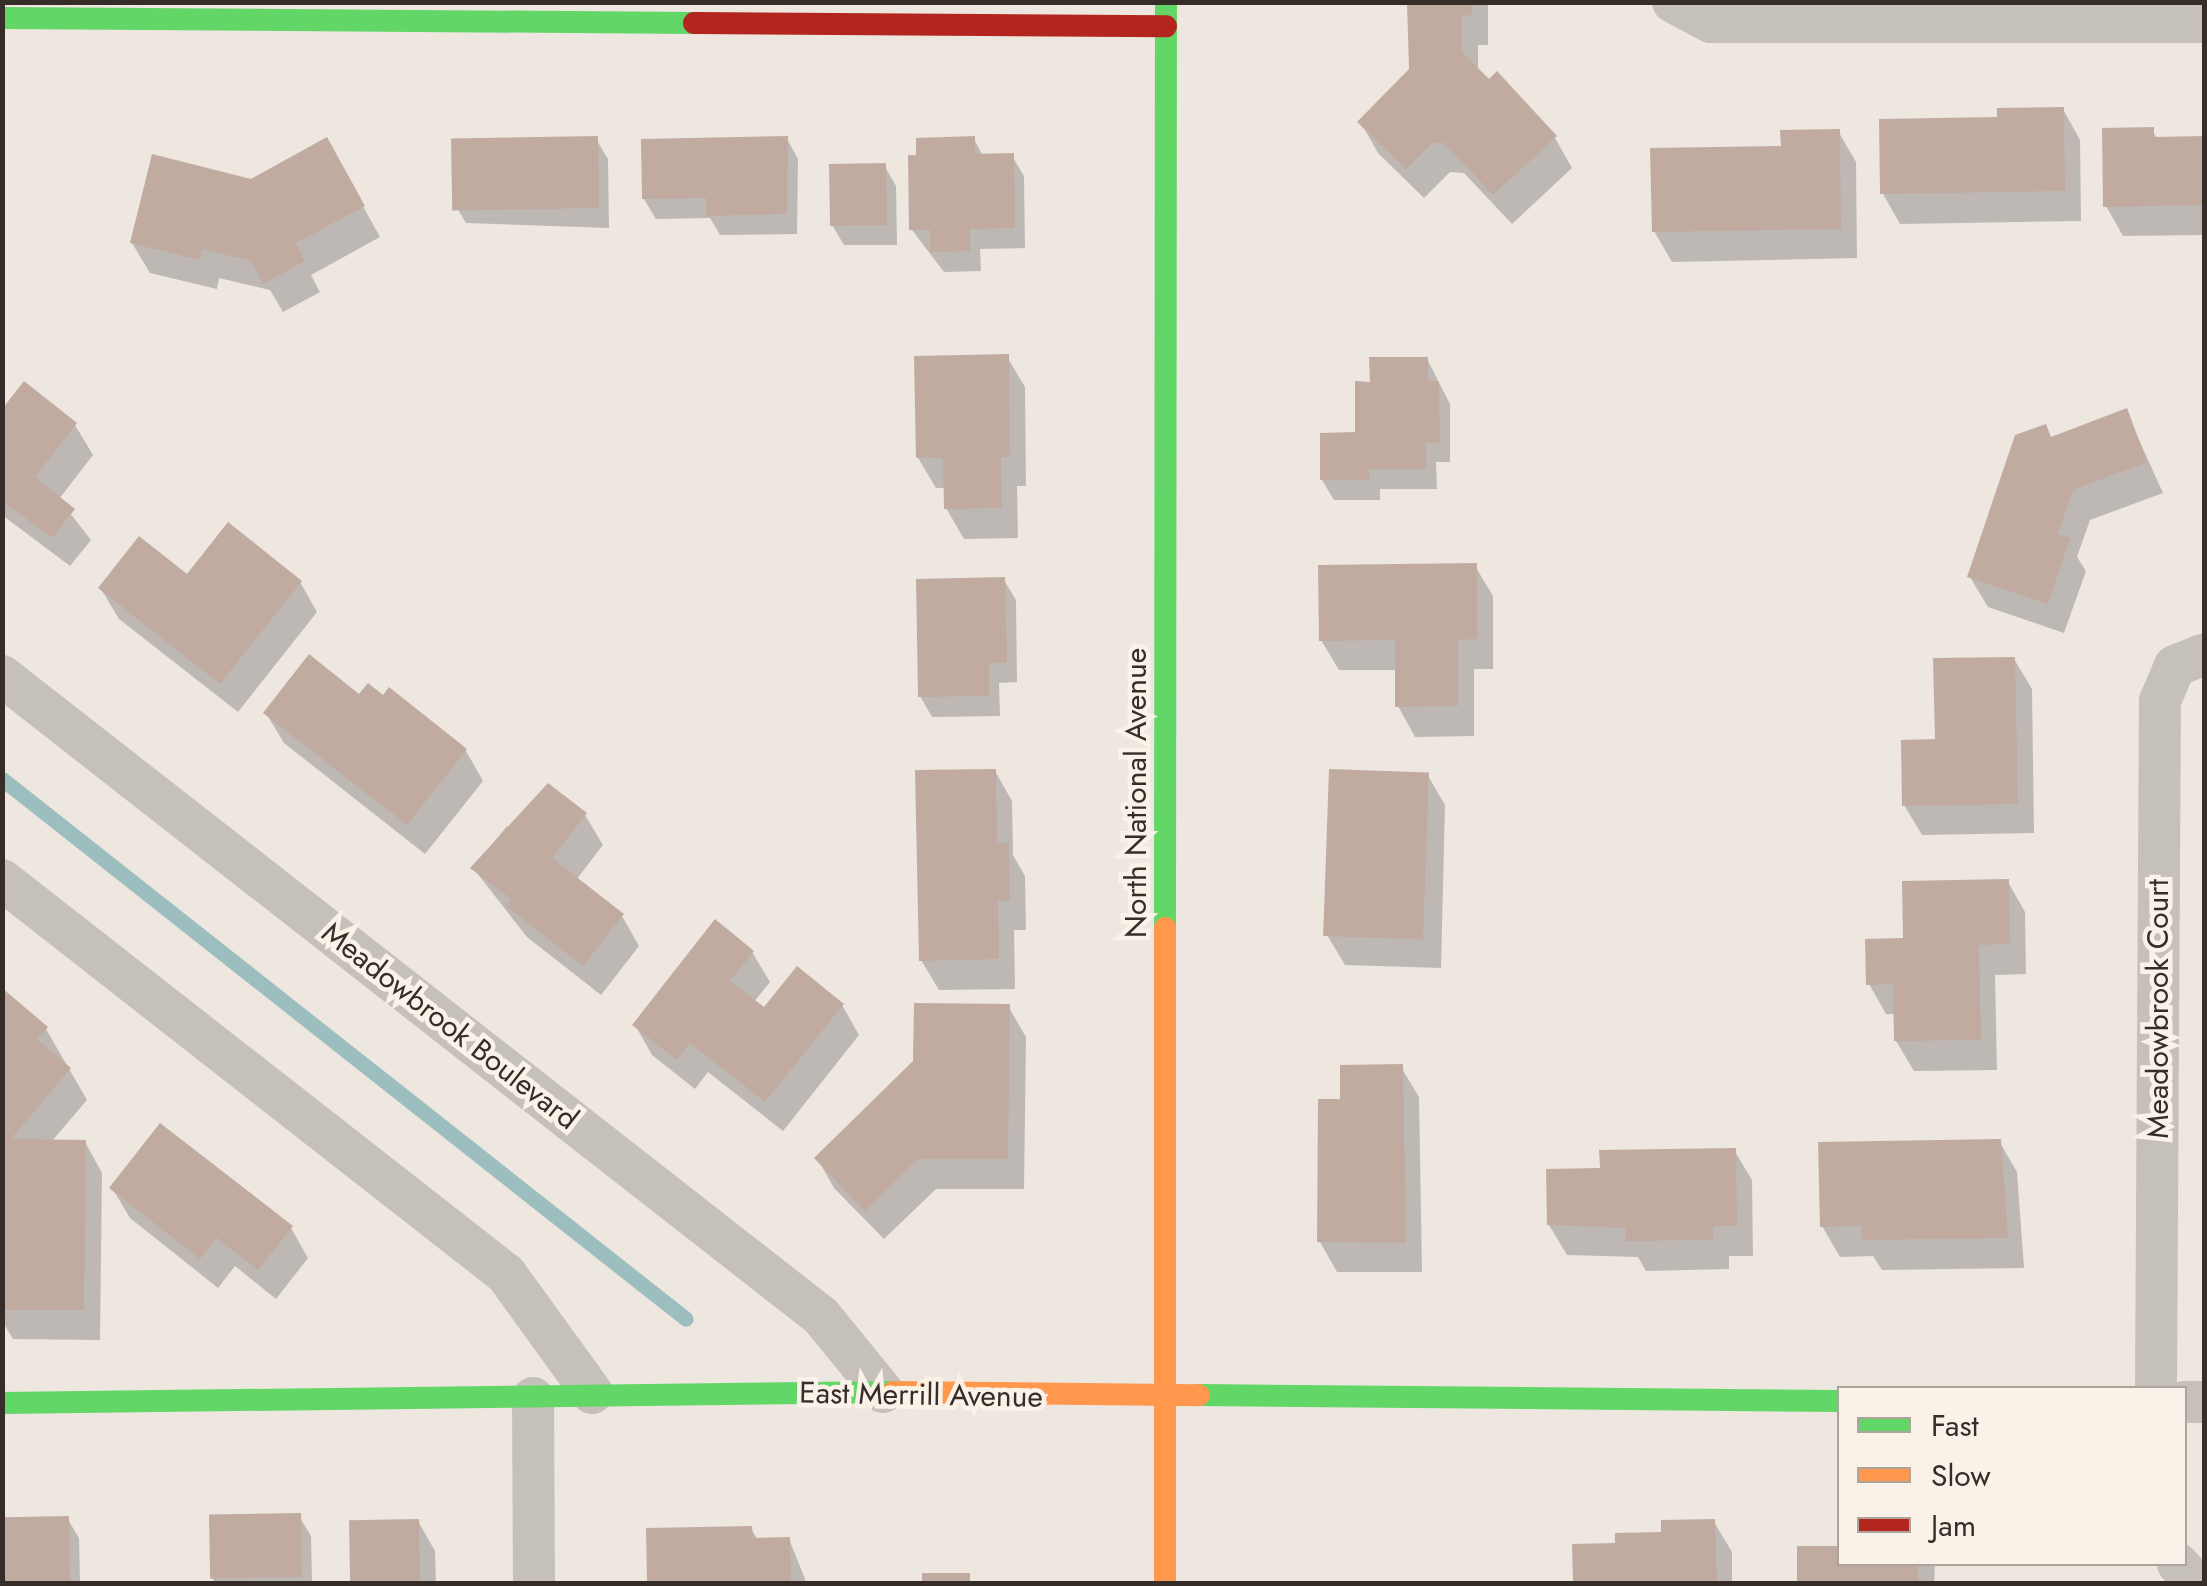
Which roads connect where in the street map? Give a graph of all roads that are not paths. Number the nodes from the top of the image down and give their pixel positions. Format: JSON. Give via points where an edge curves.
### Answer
{"nodes":[{"id":1,"x":1674,"y":2,"type":"edge"},
{"id":2,"x":1166,"y":14,"type":"edge"},
{"id":3,"x":2,"y":18,"type":"edge"},
{"id":4,"x":2204,"y":22,"type":"edge"},
{"id":5,"x":2204,"y":654,"type":"edge"},
{"id":6,"x":2,"y":676,"type":"edge"},
{"id":7,"x":2,"y":880,"type":"edge"},
{"id":8,"x":2156,"y":1386,"type":"edge"},
{"id":9,"x":883,"y":1392,"type":"junction"},
{"id":10,"x":592,"y":1393,"type":"junction"},
{"id":11,"x":533,"y":1398,"type":"junction"},
{"id":12,"x":1165,"y":1399,"type":"junction"},
{"id":13,"x":1837,"y":1401,"type":"edge"},
{"id":14,"x":2,"y":1403,"type":"edge"},
{"id":15,"x":534,"y":1584,"type":"edge"},
{"id":16,"x":1165,"y":1584,"type":"edge"}],
"edges":[{"from":1,"to":4,"type":"street","via":[[1711,22]]},
{"from":2,"to":3,"type":"street"},
{"from":2,"to":12,"type":"street","name":"North National Avenue"},
{"from":5,"to":8,"type":"street","name":"Meadowbrook Court","via":[[2175,666],[2160,701]]},
{"from":6,"to":9,"type":"street","name":"Meadowbrook Boulevard","via":[[820,1316]]},
{"from":7,"to":10,"type":"street","via":[[506,1274]]},
{"from":9,"to":10,"type":"street","name":"East Merrill Avenue"},
{"from":9,"to":12,"type":"street","name":"East Merrill Avenue"},
{"from":10,"to":11,"type":"street","name":"East Merrill Avenue"},
{"from":11,"to":14,"type":"street","name":"East Merrill Avenue"},
{"from":11,"to":15,"type":"street"},
{"from":12,"to":13,"type":"street","name":"East Merrill Avenue"},
{"from":12,"to":16,"type":"street","name":"North National Avenue"}]}
